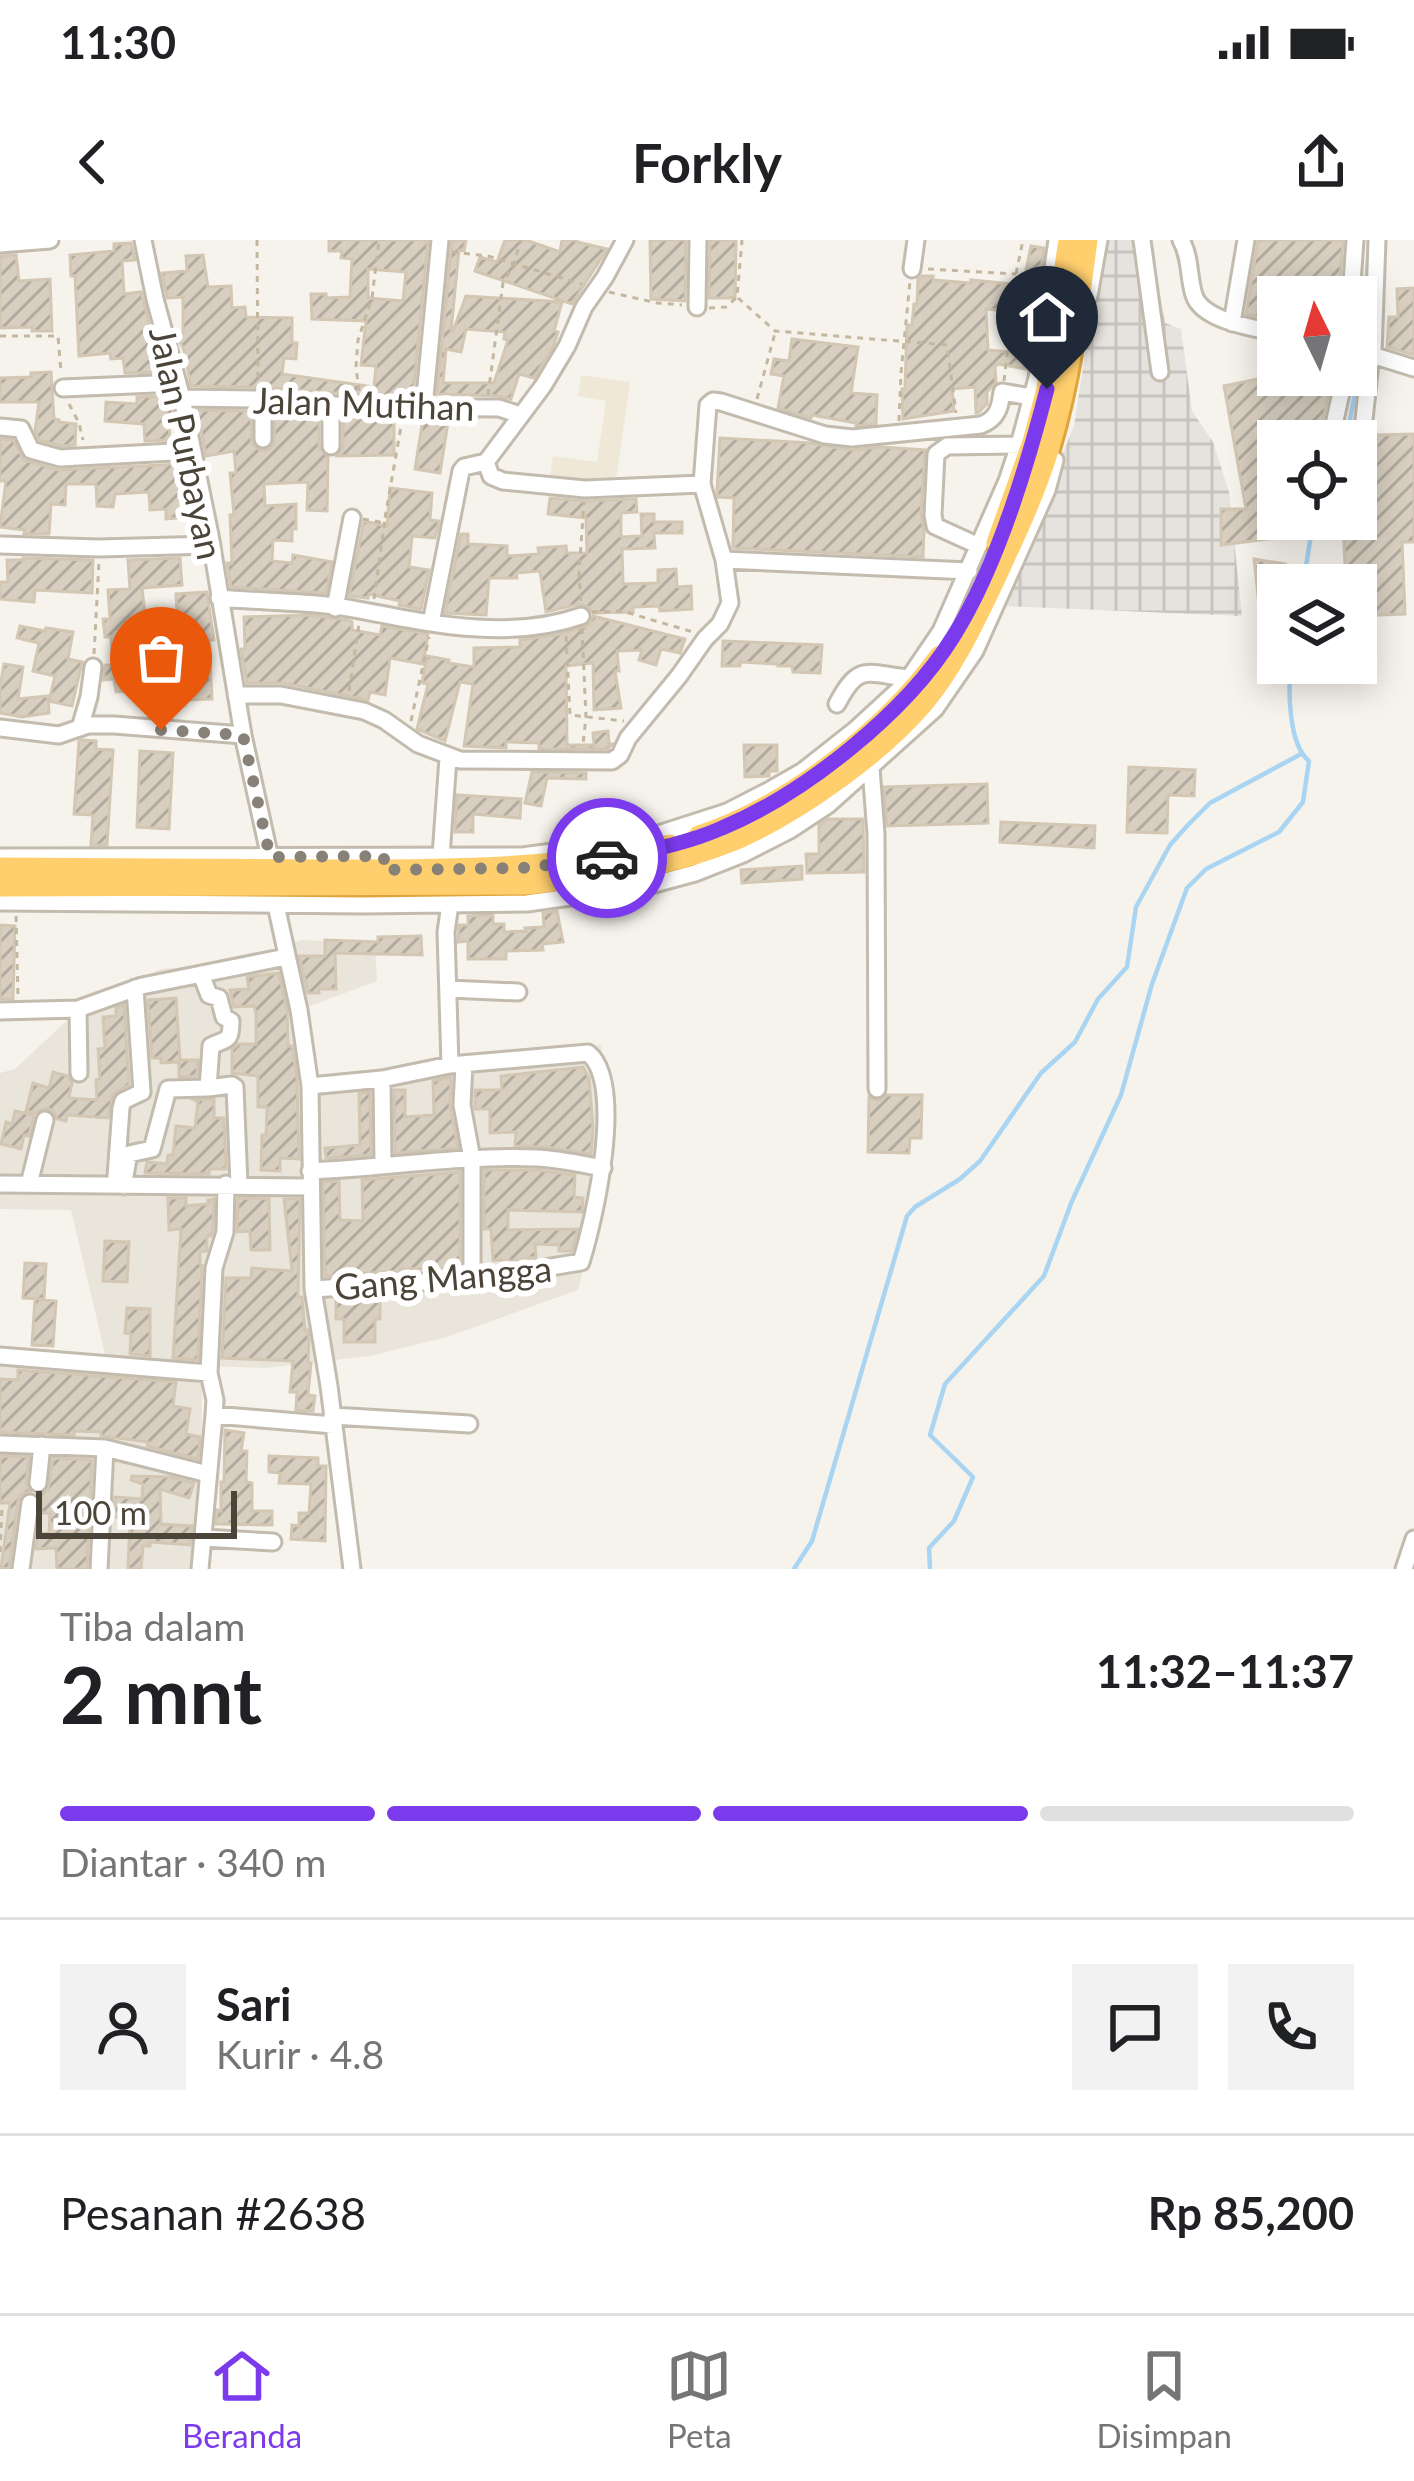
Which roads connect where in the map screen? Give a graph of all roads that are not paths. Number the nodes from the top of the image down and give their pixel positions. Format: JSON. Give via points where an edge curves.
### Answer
{"nodes":[{"id":1,"x":50,"y":240,"type":"edge"},
{"id":2,"x":143,"y":240,"type":"edge"},
{"id":3,"x":625,"y":240,"type":"edge"},
{"id":4,"x":698,"y":240,"type":"edge"},
{"id":5,"x":916,"y":240,"type":"edge"},
{"id":6,"x":1057,"y":240,"type":"edge"},
{"id":7,"x":1069,"y":240,"type":"edge"},
{"id":8,"x":1087,"y":240,"type":"edge"},
{"id":9,"x":1099,"y":240,"type":"edge"},
{"id":10,"x":1142,"y":240,"type":"edge"},
{"id":11,"x":1181,"y":240,"type":"edge"},
{"id":12,"x":1246,"y":240,"type":"edge"},
{"id":13,"x":1354,"y":240,"type":"edge"},
{"id":14,"x":1377,"y":240,"type":"edge"},
{"id":15,"x":0,"y":244,"type":"edge"},
{"id":16,"x":439,"y":245,"type":"edge"},
{"id":17,"x":912,"y":269,"type":"road end"},
{"id":18,"x":1353,"y":276,"type":"edge"},
{"id":19,"x":1374,"y":276,"type":"edge"},
{"id":20,"x":697,"y":307,"type":"dead end"},
{"id":21,"x":1232,"y":323,"type":"junction"},
{"id":22,"x":1257,"y":328,"type":"edge"},
{"id":23,"x":1377,"y":356,"type":"edge"},
{"id":24,"x":1414,"y":368,"type":"edge"},
{"id":25,"x":1160,"y":372,"type":"dead end"},
{"id":26,"x":63,"y":388,"type":"road end"},
{"id":27,"x":180,"y":390,"type":"junction"},
{"id":28,"x":1031,"y":398,"type":"junction"},
{"id":29,"x":261,"y":399,"type":"junction"},
{"id":30,"x":331,"y":405,"type":"junction"},
{"id":31,"x":424,"y":407,"type":"junction"},
{"id":32,"x":520,"y":415,"type":"junction"},
{"id":33,"x":0,"y":428,"type":"edge"},
{"id":34,"x":263,"y":439,"type":"dead end"},
{"id":35,"x":1019,"y":445,"type":"junction"},
{"id":36,"x":331,"y":446,"type":"dead end"},
{"id":37,"x":193,"y":451,"type":"junction"},
{"id":38,"x":486,"y":462,"type":"junction"},
{"id":39,"x":702,"y":484,"type":"junction"},
{"id":40,"x":352,"y":518,"type":"road end"},
{"id":41,"x":0,"y":544,"type":"edge"},
{"id":42,"x":212,"y":545,"type":"junction"},
{"id":43,"x":979,"y":546,"type":"junction"},
{"id":44,"x":724,"y":560,"type":"junction"},
{"id":45,"x":969,"y":571,"type":"junction"},
{"id":46,"x":219,"y":598,"type":"junction"},
{"id":47,"x":335,"y":608,"type":"junction"},
{"id":48,"x":581,"y":616,"type":"road end"},
{"id":49,"x":431,"y":623,"type":"junction"},
{"id":50,"x":93,"y":667,"type":"road end"},
{"id":51,"x":909,"y":678,"type":"junction"},
{"id":52,"x":236,"y":694,"type":"junction"},
{"id":53,"x":837,"y":704,"type":"dead end"},
{"id":54,"x":0,"y":728,"type":"edge"},
{"id":55,"x":80,"y":728,"type":"junction"},
{"id":56,"x":243,"y":735,"type":"junction"},
{"id":57,"x":448,"y":758,"type":"junction"},
{"id":58,"x":871,"y":768,"type":"junction"},
{"id":59,"x":0,"y":856,"type":"edge"},
{"id":60,"x":440,"y":856,"type":"junction"},
{"id":61,"x":270,"y":857,"type":"junction"},
{"id":62,"x":384,"y":863,"type":"junction"},
{"id":63,"x":192,"y":864,"type":"junction"},
{"id":64,"x":0,"y":868,"type":"edge"},
{"id":65,"x":105,"y":894,"type":"junction"},
{"id":66,"x":363,"y":895,"type":"junction"},
{"id":67,"x":5,"y":896,"type":"edge"},
{"id":68,"x":450,"y":904,"type":"junction"},
{"id":69,"x":276,"y":905,"type":"junction"},
{"id":70,"x":286,"y":957,"type":"junction"},
{"id":71,"x":201,"y":974,"type":"junction"},
{"id":72,"x":135,"y":988,"type":"junction"},
{"id":73,"x":448,"y":989,"type":"junction"},
{"id":74,"x":518,"y":992,"type":"dead end"},
{"id":75,"x":79,"y":1009,"type":"junction"},
{"id":76,"x":0,"y":1011,"type":"edge"},
{"id":77,"x":457,"y":1065,"type":"junction"},
{"id":78,"x":79,"y":1072,"type":"dead end"},
{"id":79,"x":382,"y":1079,"type":"junction"},
{"id":80,"x":310,"y":1086,"type":"junction"},
{"id":81,"x":208,"y":1088,"type":"junction"},
{"id":82,"x":877,"y":1088,"type":"dead end"},
{"id":83,"x":45,"y":1120,"type":"dead end"},
{"id":84,"x":472,"y":1159,"type":"junction"},
{"id":85,"x":383,"y":1165,"type":"junction"},
{"id":86,"x":603,"y":1168,"type":"junction"},
{"id":87,"x":310,"y":1179,"type":"junction"},
{"id":88,"x":0,"y":1184,"type":"edge"},
{"id":89,"x":29,"y":1184,"type":"junction"},
{"id":90,"x":233,"y":1185,"type":"junction"},
{"id":91,"x":120,"y":1186,"type":"junction"},
{"id":92,"x":472,"y":1280,"type":"junction"},
{"id":93,"x":313,"y":1289,"type":"junction"},
{"id":94,"x":0,"y":1356,"type":"edge"},
{"id":95,"x":209,"y":1373,"type":"junction"},
{"id":96,"x":214,"y":1415,"type":"junction"},
{"id":97,"x":333,"y":1420,"type":"junction"},
{"id":98,"x":469,"y":1424,"type":"dead end"},
{"id":99,"x":0,"y":1444,"type":"edge"},
{"id":100,"x":42,"y":1445,"type":"junction"},
{"id":101,"x":105,"y":1448,"type":"junction"},
{"id":102,"x":208,"y":1474,"type":"junction"},
{"id":103,"x":38,"y":1483,"type":"dead end"},
{"id":104,"x":30,"y":1503,"type":"dead end"},
{"id":105,"x":203,"y":1538,"type":"junction"},
{"id":106,"x":1414,"y":1539,"type":"edge"},
{"id":107,"x":273,"y":1543,"type":"dead end"},
{"id":108,"x":21,"y":1569,"type":"edge"},
{"id":109,"x":98,"y":1569,"type":"edge"},
{"id":110,"x":200,"y":1569,"type":"edge"},
{"id":111,"x":352,"y":1569,"type":"edge"},
{"id":112,"x":1404,"y":1569,"type":"edge"}],
"edges":[{"from":1,"to":15,"type":"street"},
{"from":2,"to":27,"type":"street","name":"Jalan Purbayan","via":[[150,300]]},
{"from":3,"to":32,"type":"street"},
{"from":4,"to":20,"type":"street"},
{"from":5,"to":17,"type":"street"},
{"from":6,"to":28,"type":"street"},
{"from":7,"to":62,"type":"highway","via":[[1047,389],[985,574],[931,668],[860,740],[770,804],[679,843],[522,868]]},
{"from":8,"to":66,"type":"highway","via":[[1063,393],[1033,494],[964,645],[924,702],[872,751],[781,818],[689,855],[593,876]]},
{"from":9,"to":58,"type":"street","via":[[1047,490],[1008,581],[955,682]]},
{"from":10,"to":25,"type":"street"},
{"from":11,"to":21,"type":"street","via":[[1199,306]]},
{"from":12,"to":21,"type":"street"},
{"from":13,"to":18,"type":"street"},
{"from":14,"to":19,"type":"street"},
{"from":16,"to":31,"type":"street"},
{"from":21,"to":22,"type":"street"},
{"from":23,"to":24,"type":"street"},
{"from":26,"to":27,"type":"street","name":"Jalan Mutihan"},
{"from":27,"to":29,"type":"street","name":"Jalan Mutihan"},
{"from":27,"to":37,"type":"street","name":"Jalan Purbayan"},
{"from":28,"to":35,"type":"street"},
{"from":28,"to":39,"type":"street","via":[[1002,392],[991,421],[852,438],[713,400]]},
{"from":29,"to":30,"type":"street","name":"Jalan Mutihan"},
{"from":29,"to":34,"type":"street"},
{"from":30,"to":31,"type":"street","name":"Jalan Mutihan"},
{"from":30,"to":36,"type":"street"},
{"from":31,"to":32,"type":"street","name":"Jalan Mutihan"},
{"from":32,"to":38,"type":"street","name":"Jalan Mutihan"},
{"from":33,"to":37,"type":"street","via":[[21,429],[32,450],[60,458]]},
{"from":35,"to":43,"type":"street"},
{"from":35,"to":43,"type":"street","via":[[947,446],[936,454],[935,526]]},
{"from":37,"to":42,"type":"street","name":"Jalan Purbayan"},
{"from":38,"to":39,"type":"street","via":[[503,481],[585,489]]},
{"from":38,"to":49,"type":"street","name":"Jalan Mutihan","via":[[461,471]]},
{"from":39,"to":44,"type":"street"},
{"from":40,"to":47,"type":"street"},
{"from":41,"to":42,"type":"street"},
{"from":42,"to":46,"type":"street","name":"Jalan Purbayan"},
{"from":43,"to":45,"type":"street"},
{"from":44,"to":45,"type":"street"},
{"from":44,"to":57,"type":"street","via":[[730,603],[720,624],[618,758]]},
{"from":45,"to":51,"type":"street"},
{"from":46,"to":47,"type":"street"},
{"from":46,"to":52,"type":"street","name":"Jalan Purbayan"},
{"from":47,"to":49,"type":"street"},
{"from":48,"to":49,"type":"street","via":[[508,631]]},
{"from":50,"to":55,"type":"street"},
{"from":51,"to":53,"type":"street","via":[[860,674]]},
{"from":51,"to":60,"type":"street","via":[[803,771],[727,812],[637,841],[522,856]]},
{"from":52,"to":56,"type":"street","name":"Jalan Purbayan"},
{"from":52,"to":57,"type":"street","via":[[346,707]]},
{"from":54,"to":55,"type":"street"},
{"from":55,"to":56,"type":"street"},
{"from":56,"to":61,"type":"street","name":"Jalan Purbayan"},
{"from":57,"to":60,"type":"street"},
{"from":58,"to":68,"type":"street","via":[[790,830],[695,873],[596,895]]},
{"from":58,"to":82,"type":"street"},
{"from":59,"to":63,"type":"street"},
{"from":60,"to":62,"type":"street"},
{"from":61,"to":62,"type":"street"},
{"from":61,"to":63,"type":"street"},
{"from":62,"to":63,"type":"highway"},
{"from":63,"to":64,"type":"highway"},
{"from":65,"to":66,"type":"highway"},
{"from":65,"to":67,"type":"highway"},
{"from":65,"to":69,"type":"street"},
{"from":66,"to":68,"type":"street"},
{"from":66,"to":69,"type":"street"},
{"from":68,"to":73,"type":"street"},
{"from":69,"to":70,"type":"street"},
{"from":70,"to":71,"type":"street"},
{"from":70,"to":80,"type":"street"},
{"from":71,"to":72,"type":"street"},
{"from":71,"to":81,"type":"street","via":[[232,1023],[229,1040],[209,1051]]},
{"from":72,"to":75,"type":"street"},
{"from":72,"to":91,"type":"street","via":[[142,1092],[121,1108]]},
{"from":73,"to":74,"type":"street"},
{"from":73,"to":77,"type":"street"},
{"from":75,"to":76,"type":"street"},
{"from":75,"to":78,"type":"street"},
{"from":77,"to":79,"type":"street"},
{"from":77,"to":84,"type":"street"},
{"from":77,"to":86,"type":"street","via":[[588,1053],[606,1108]]},
{"from":79,"to":80,"type":"street"},
{"from":79,"to":85,"type":"street"},
{"from":80,"to":87,"type":"street"},
{"from":81,"to":90,"type":"street","via":[[236,1087]]},
{"from":81,"to":91,"type":"street","via":[[168,1089],[152,1149],[129,1154]]},
{"from":83,"to":89,"type":"street"},
{"from":84,"to":85,"type":"street"},
{"from":84,"to":86,"type":"street"},
{"from":84,"to":92,"type":"street"},
{"from":85,"to":87,"type":"street"},
{"from":86,"to":92,"type":"street","name":"Gang Mangga","via":[[582,1260]]},
{"from":87,"to":90,"type":"street"},
{"from":87,"to":93,"type":"street"},
{"from":88,"to":89,"type":"street"},
{"from":89,"to":91,"type":"street"},
{"from":90,"to":91,"type":"street"},
{"from":90,"to":95,"type":"street","via":[[214,1268]]},
{"from":92,"to":93,"type":"street","name":"Gang Mangga"},
{"from":93,"to":97,"type":"street"},
{"from":94,"to":95,"type":"street"},
{"from":95,"to":96,"type":"street"},
{"from":96,"to":97,"type":"street"},
{"from":96,"to":102,"type":"street"},
{"from":97,"to":98,"type":"street"},
{"from":97,"to":111,"type":"street"},
{"from":99,"to":100,"type":"street"},
{"from":100,"to":101,"type":"street"},
{"from":100,"to":103,"type":"street"},
{"from":101,"to":102,"type":"street"},
{"from":101,"to":109,"type":"street"},
{"from":102,"to":105,"type":"street"},
{"from":104,"to":108,"type":"street"},
{"from":105,"to":107,"type":"street"},
{"from":105,"to":110,"type":"street"},
{"from":106,"to":112,"type":"street"}]}
